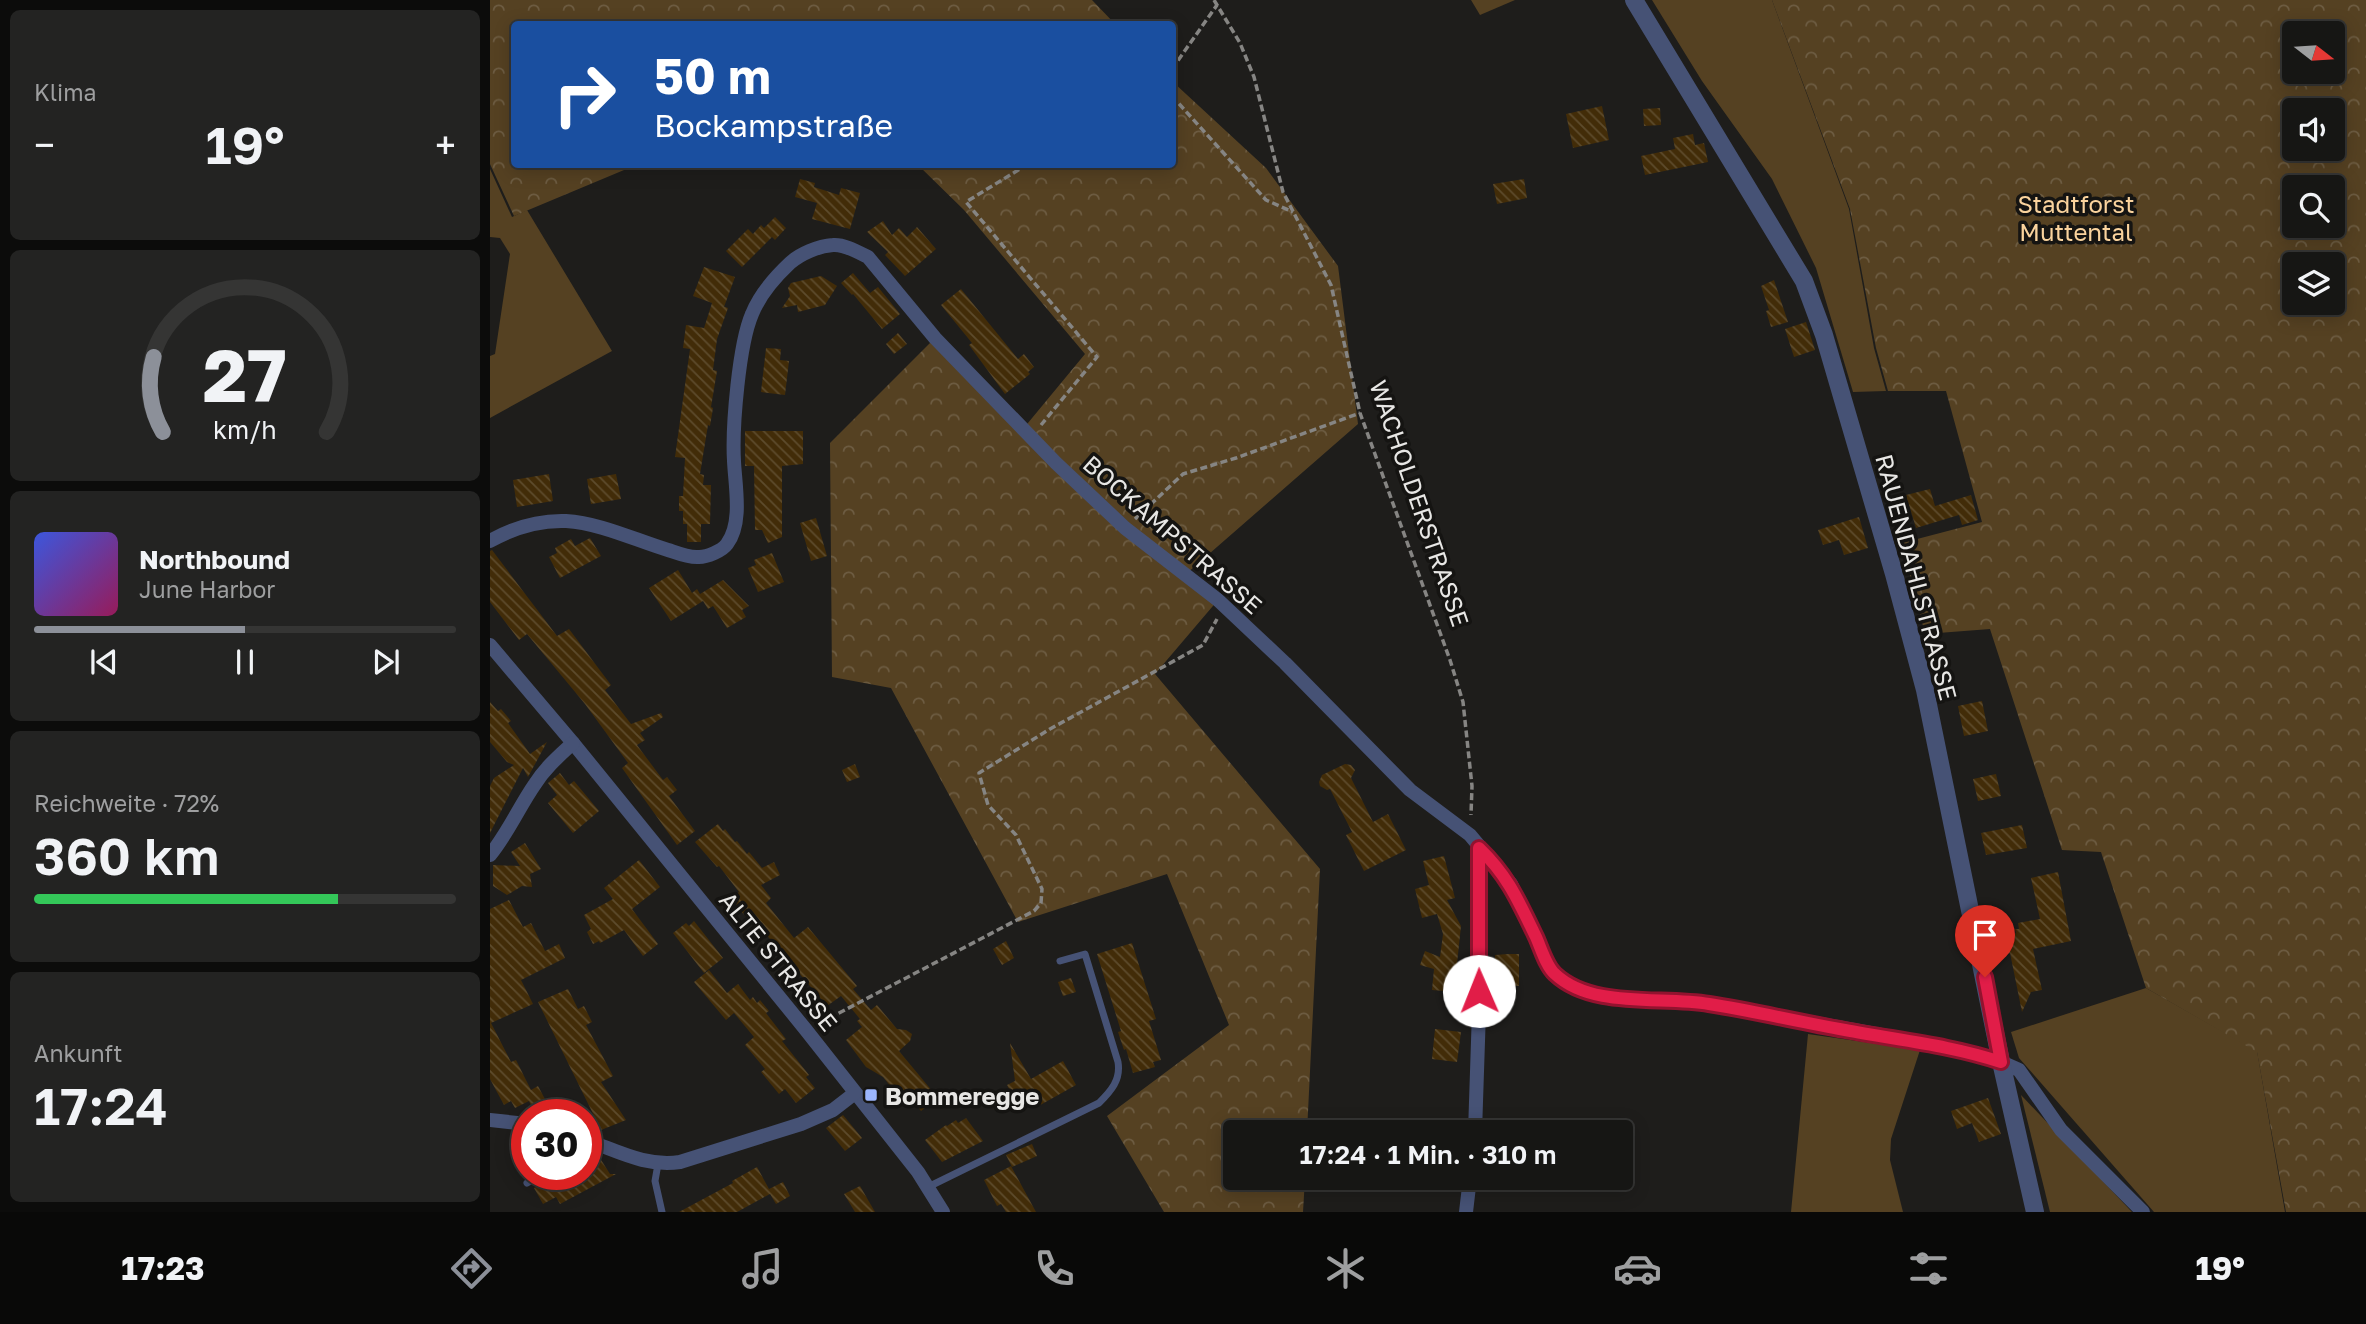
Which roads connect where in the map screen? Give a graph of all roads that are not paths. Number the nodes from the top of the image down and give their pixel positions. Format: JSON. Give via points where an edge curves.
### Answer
{"nodes":[{"id":1,"x":1634,"y":0,"type":"edge"},
{"id":2,"x":490,"y":541,"type":"edge"},
{"id":3,"x":490,"y":645,"type":"edge"},
{"id":4,"x":573,"y":743,"type":"junction"},
{"id":5,"x":1479,"y":848,"type":"junction"},
{"id":6,"x":490,"y":855,"type":"edge"},
{"id":7,"x":1060,"y":961,"type":"dead end"},
{"id":8,"x":2001,"y":1062,"type":"junction"},
{"id":9,"x":855,"y":1093,"type":"junction"},
{"id":10,"x":490,"y":1120,"type":"edge"},
{"id":11,"x":1475,"y":1120,"type":"edge"},
{"id":12,"x":511,"y":1122,"type":"edge"},
{"id":13,"x":602,"y":1148,"type":"edge"},
{"id":14,"x":657,"y":1164,"type":"junction"},
{"id":15,"x":928,"y":1188,"type":"junction"},
{"id":16,"x":1469,"y":1190,"type":"edge"},
{"id":17,"x":662,"y":1212,"type":"edge"},
{"id":18,"x":943,"y":1212,"type":"edge"},
{"id":19,"x":1466,"y":1212,"type":"edge"},
{"id":20,"x":2035,"y":1212,"type":"edge"},
{"id":21,"x":2143,"y":1212,"type":"edge"}],
"edges":[{"from":1,"to":8,"type":"street","name":"RAUENDAHLSTRASSE","via":[[1804,281],[1824,335],[1925,690]]},
{"from":2,"to":5,"type":"street","name":"BOCKAMPSTRASSE","via":[[538,522],[568,521],[699,557],[728,543],[736,523],[733,446],[751,317],[775,277],[799,255],[835,244],[868,257],[935,338],[1125,528],[1225,606],[1410,790],[1470,835]]},
{"from":3,"to":4,"type":"street","name":"ALTE STRASSE"},
{"from":4,"to":6,"type":"street","via":[[535,783]]},
{"from":4,"to":9,"type":"street","name":"ALTE STRASSE"},
{"from":5,"to":8,"type":"street","name":"BOCKAMPSTRASSE","via":[[1511,884],[1553,973],[1576,989],[1612,999],[1706,1003],[1931,1044]]},
{"from":5,"to":11,"type":"street"},
{"from":7,"to":15,"type":"lane","via":[[1085,954],[1118,1062],[1118,1079],[1100,1103]]},
{"from":8,"to":20,"type":"street","name":"RAUENDAHLSTRASSE"},
{"from":8,"to":21,"type":"street","via":[[2019,1070],[2061,1130]]},
{"from":9,"to":14,"type":"street","via":[[833,1110],[801,1124],[680,1162]]},
{"from":9,"to":15,"type":"street","name":"ALTE STRASSE"},
{"from":10,"to":12,"type":"street"},
{"from":13,"to":14,"type":"street"},
{"from":14,"to":17,"type":"lane","via":[[655,1181]]},
{"from":15,"to":18,"type":"street","name":"ALTE STRASSE"},
{"from":16,"to":19,"type":"street"}]}
